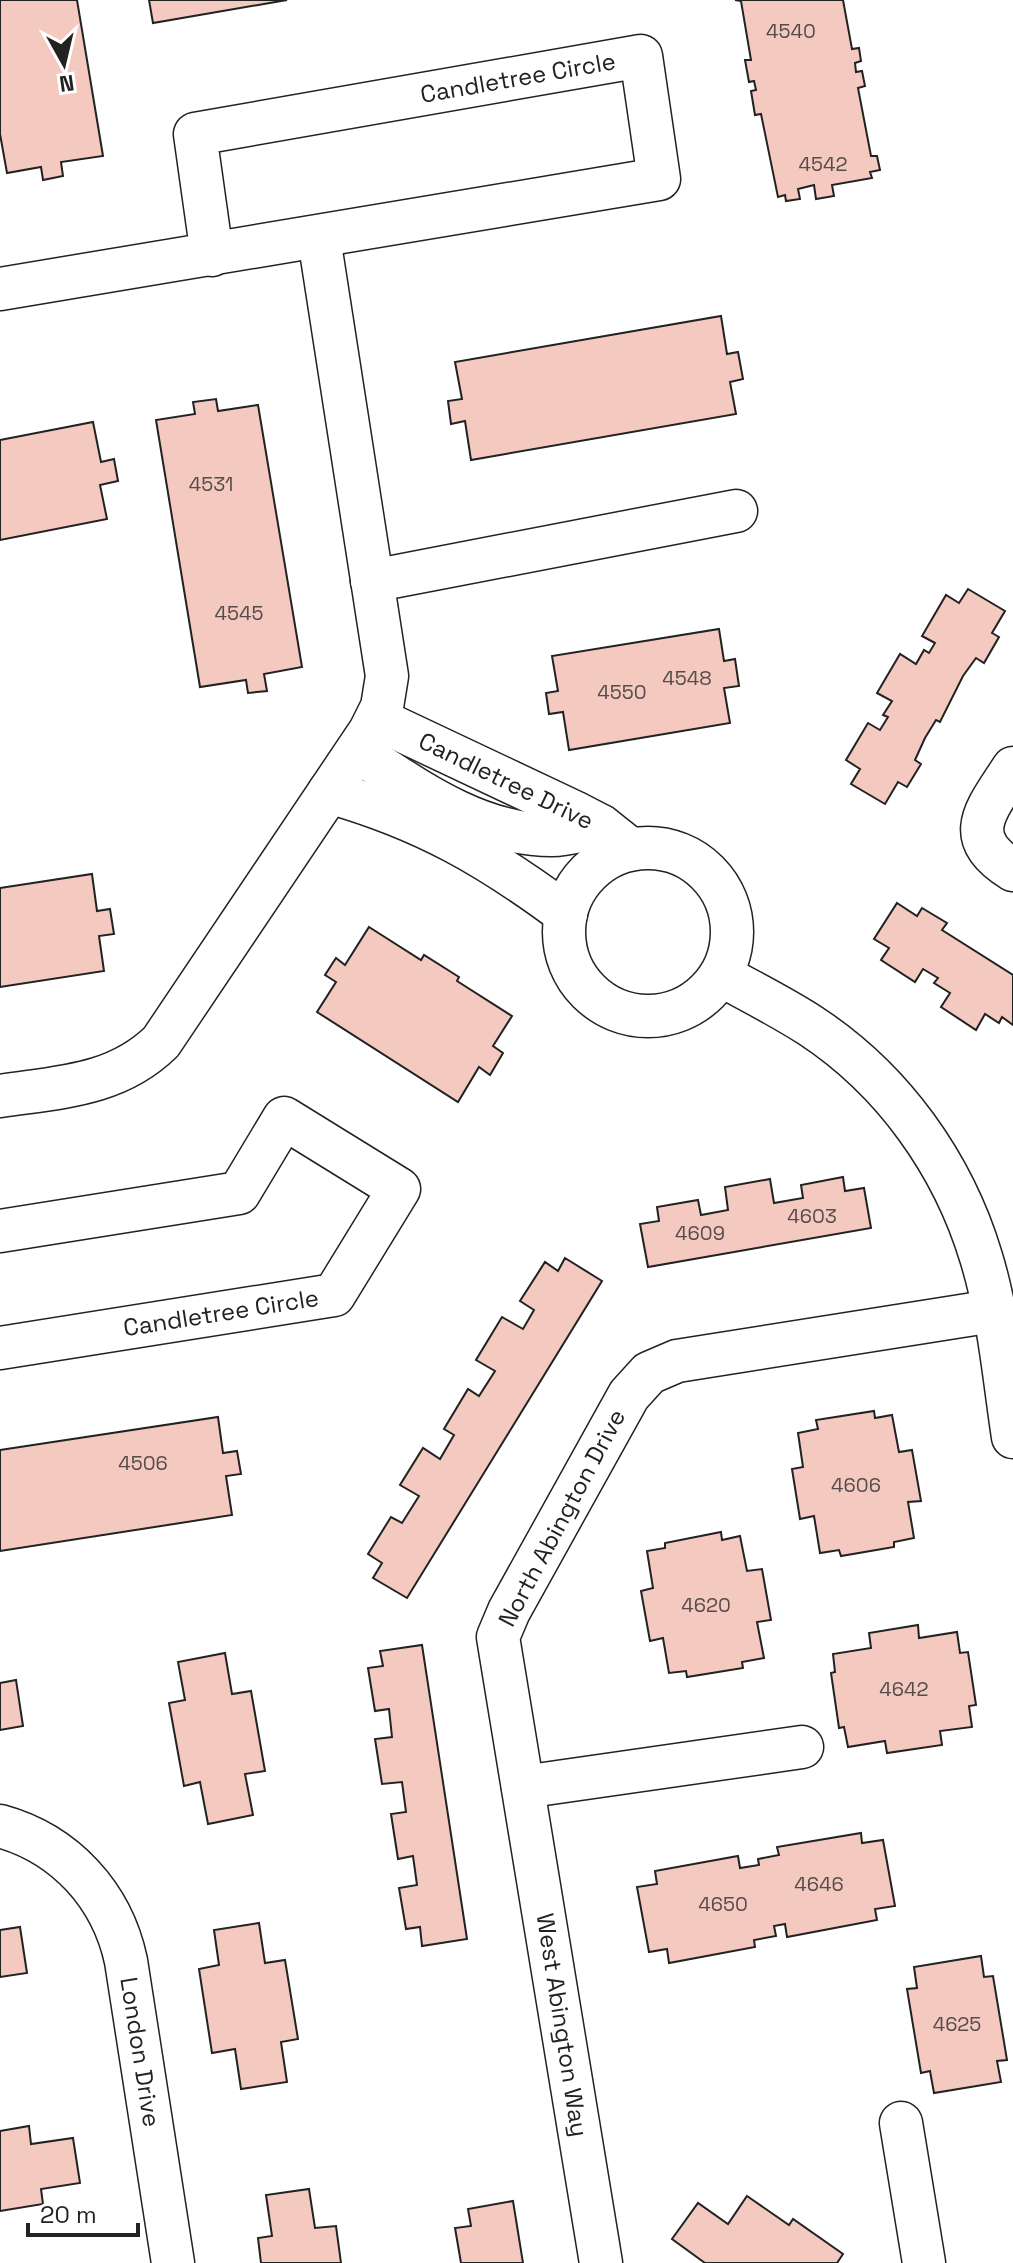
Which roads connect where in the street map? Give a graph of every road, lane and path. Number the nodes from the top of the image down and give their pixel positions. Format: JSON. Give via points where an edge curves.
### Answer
{"nodes":[{"id":1,"x":319,"y":238,"type":"junction"},
{"id":2,"x":212,"y":255,"type":"junction"},
{"id":3,"x":0,"y":289,"type":"edge"},
{"id":4,"x":736,"y":511,"type":"dead end"},
{"id":5,"x":372,"y":581,"type":"junction"},
{"id":6,"x":367,"y":735,"type":"junction"},
{"id":7,"x":1013,"y":768,"type":"edge"},
{"id":8,"x":329,"y":792,"type":"junction"},
{"id":9,"x":616,"y":838,"type":"junction"},
{"id":10,"x":1013,"y":870,"type":"edge"},
{"id":11,"x":566,"y":914,"type":"junction"},
{"id":12,"x":721,"y":975,"type":"junction"},
{"id":13,"x":0,"y":1096,"type":"edge"},
{"id":14,"x":0,"y":1231,"type":"edge"},
{"id":15,"x":993,"y":1311,"type":"junction"},
{"id":16,"x":0,"y":1348,"type":"edge"},
{"id":17,"x":1013,"y":1437,"type":"edge"},
{"id":18,"x":802,"y":1747,"type":"dead end"},
{"id":19,"x":523,"y":1787,"type":"junction"},
{"id":20,"x":0,"y":1826,"type":"edge"},
{"id":21,"x":901,"y":2123,"type":"dead end"},
{"id":22,"x":173,"y":2263,"type":"edge"},
{"id":23,"x":601,"y":2263,"type":"edge"},
{"id":24,"x":924,"y":2263,"type":"edge"}],
"edges":[{"from":1,"to":2,"type":"street","name":"Candletree Circle"},
{"from":1,"to":2,"type":"street","name":"Candletree Circle","via":[[659,179],[641,56],[195,134]]},
{"from":1,"to":5,"type":"street"},
{"from":2,"to":3,"type":"street","name":"Candletree Circle"},
{"from":4,"to":5,"type":"street"},
{"from":5,"to":6,"type":"street","via":[[387,676],[386,696]]},
{"from":6,"to":8,"type":"street"},
{"from":6,"to":9,"type":"street","name":"Candletree Drive"},
{"from":7,"to":10,"type":"street","via":[[985,812],[981,834],[989,852]]},
{"from":8,"to":11,"type":"street","via":[[435,829]]},
{"from":8,"to":13,"type":"street","via":[[161,1042],[147,1055],[99,1081]]},
{"from":9,"to":11,"type":"street","name":"Candletree Drive","via":[[604,860],[583,877]]},
{"from":9,"to":12,"type":"street","name":"Candletree Drive","via":[[685,856],[708,872],[724,894],[732,921],[731,949]]},
{"from":11,"to":12,"type":"street","name":"Candletree Drive","via":[[567,956],[579,981],[599,1001],[624,1013],[652,1016],[679,1010],[703,996]]},
{"from":12,"to":15,"type":"street","via":[[812,1026],[901,1106],[957,1193],[982,1259]]},
{"from":14,"to":16,"type":"street","name":"Candletree Circle","via":[[239,1193],[284,1118],[399,1189],[334,1295]]},
{"from":15,"to":17,"type":"street"},
{"from":15,"to":19,"type":"street","name":"North Abington Drive","via":[[677,1361],[645,1376],[629,1395],[498,1637]]},
{"from":18,"to":19,"type":"street"},
{"from":19,"to":23,"type":"street","name":"West Abington Way"},
{"from":20,"to":22,"type":"street","name":"London Drive","via":[[65,1858],[100,1898],[122,1945]]},
{"from":21,"to":24,"type":"street"}]}
